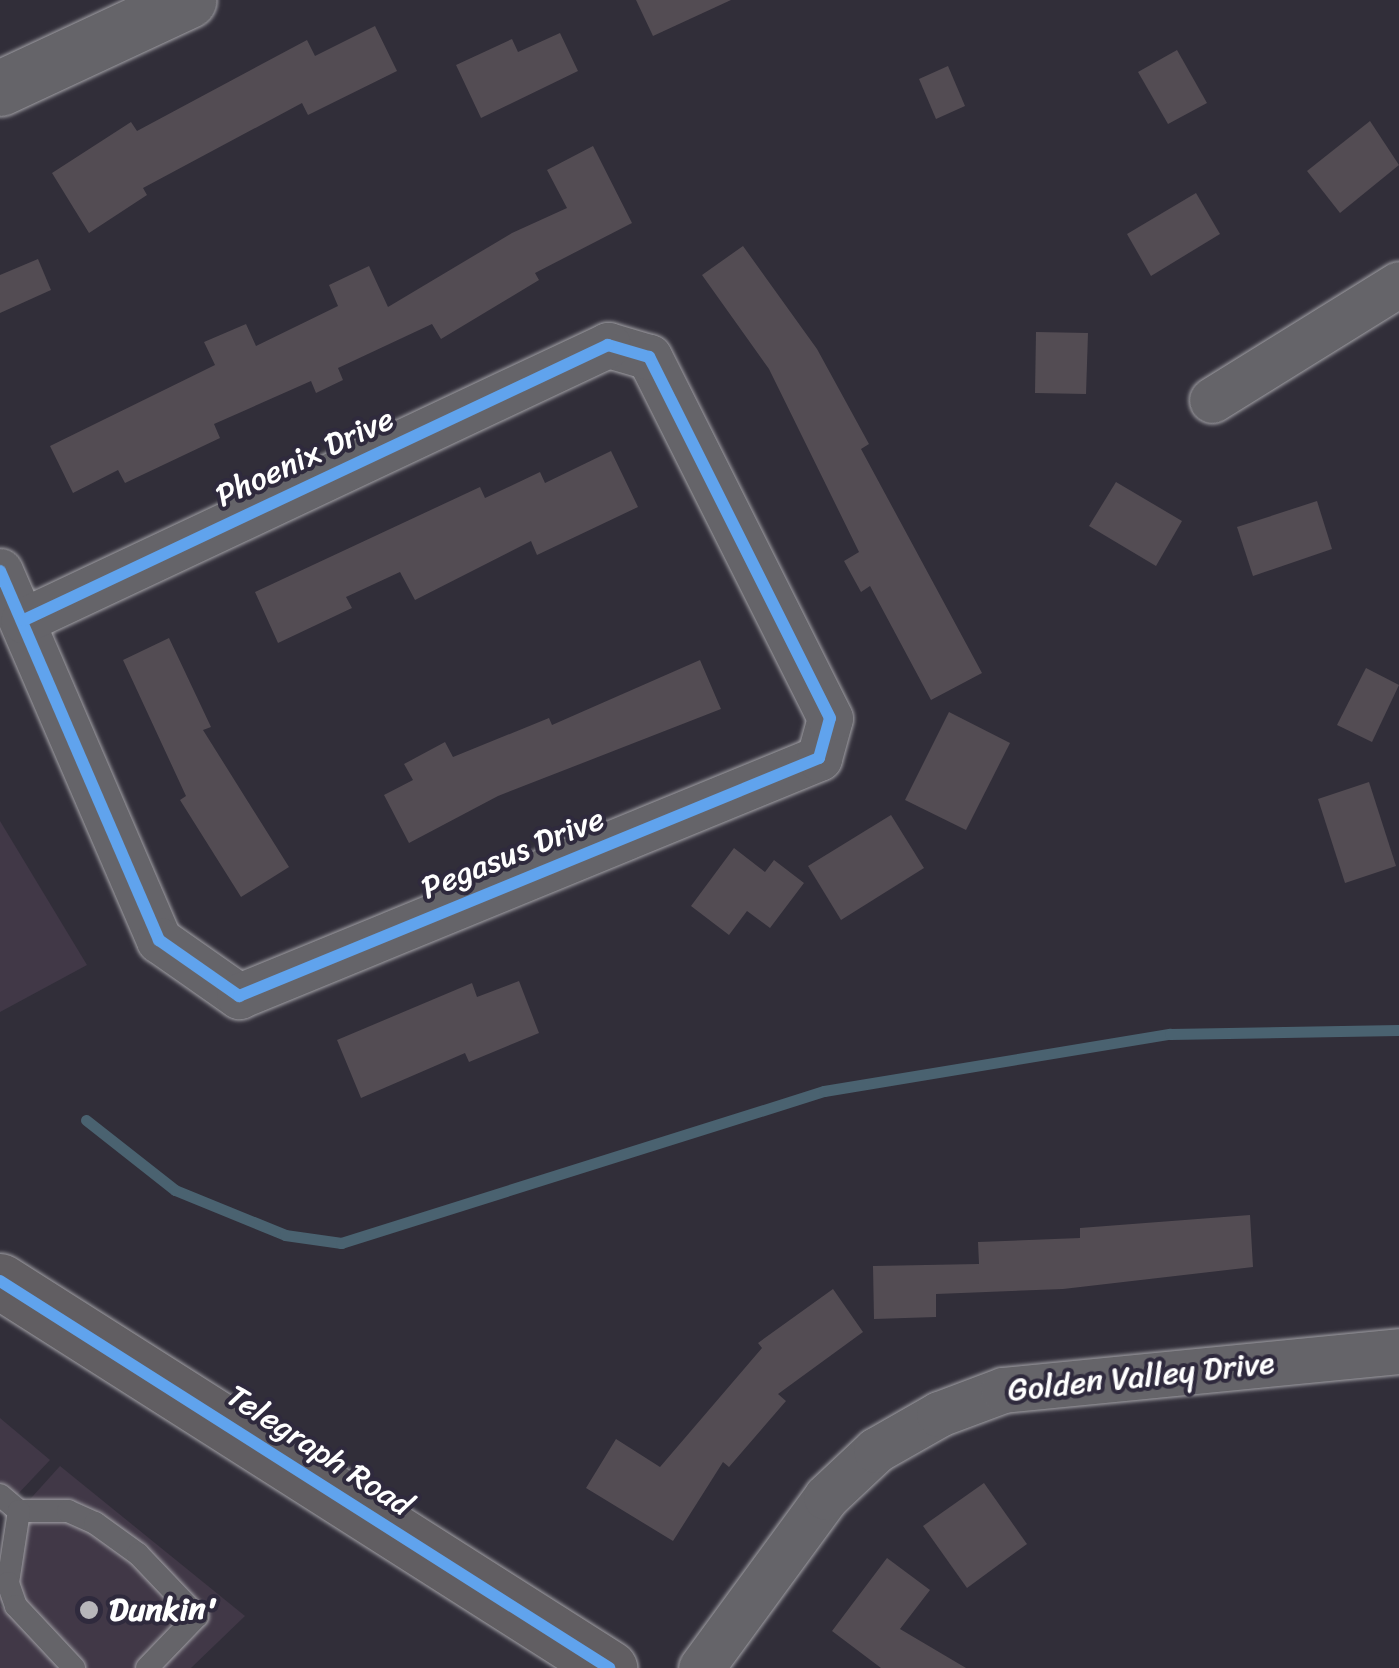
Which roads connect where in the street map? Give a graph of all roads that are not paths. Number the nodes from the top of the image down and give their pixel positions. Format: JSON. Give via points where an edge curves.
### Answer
{"nodes":[{"id":1,"x":189,"y":0,"type":"edge"},
{"id":2,"x":0,"y":88,"type":"edge"},
{"id":3,"x":1399,"y":284,"type":"edge"},
{"id":4,"x":608,"y":346,"type":"joint"},
{"id":5,"x":1212,"y":400,"type":"dead end"},
{"id":6,"x":0,"y":571,"type":"edge"},
{"id":7,"x":24,"y":620,"type":"junction"},
{"id":8,"x":0,"y":1281,"type":"edge"},
{"id":9,"x":1399,"y":1350,"type":"edge"},
{"id":10,"x":0,"y":1496,"type":"edge"},
{"id":11,"x":19,"y":1511,"type":"junction"},
{"id":12,"x":74,"y":1668,"type":"edge"},
{"id":13,"x":146,"y":1668,"type":"edge"},
{"id":14,"x":609,"y":1668,"type":"edge"},
{"id":15,"x":700,"y":1668,"type":"edge"}],
"edges":[{"from":1,"to":2,"type":"main road"},
{"from":3,"to":5,"type":"street"},
{"from":4,"to":7,"type":"street","name":"Phoenix Drive"},
{"from":4,"to":7,"type":"street","name":"Pegasus Drive","via":[[648,357],[830,718],[819,758],[239,996],[159,940]]},
{"from":6,"to":7,"type":"street","name":"Pegasus Drive"},
{"from":8,"to":14,"type":"main road","name":"Telegraph Road"},
{"from":9,"to":15,"type":"street","name":"Golden Valley Drive","via":[[1003,1390],[939,1414],[876,1450],[826,1496]]},
{"from":10,"to":11,"type":"lane"},
{"from":11,"to":12,"type":"lane","via":[[8,1583],[16,1606]]},
{"from":11,"to":13,"type":"lane","via":[[68,1511],[95,1523],[138,1554],[197,1616]]}]}
